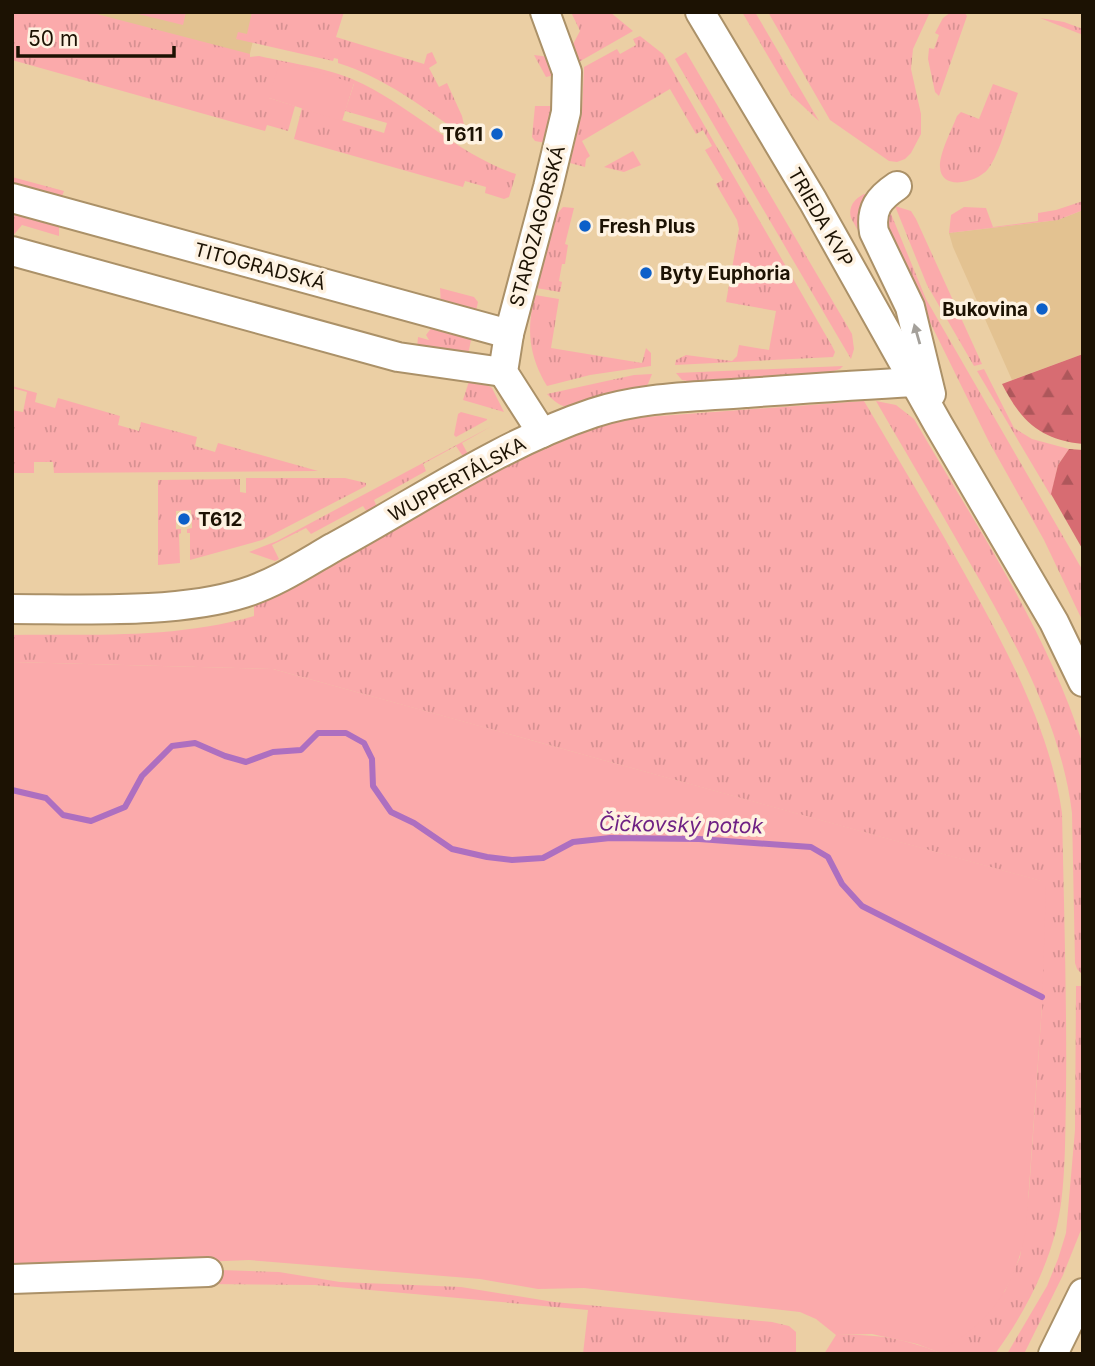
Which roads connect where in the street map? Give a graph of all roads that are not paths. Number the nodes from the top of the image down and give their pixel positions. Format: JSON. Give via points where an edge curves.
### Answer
{"nodes":[{"id":1,"x":545,"y":12,"type":"edge"},
{"id":2,"x":701,"y":12,"type":"edge"},
{"id":3,"x":897,"y":186,"type":"dead end"},
{"id":4,"x":12,"y":198,"type":"edge"},
{"id":5,"x":12,"y":251,"type":"edge"},
{"id":6,"x":509,"y":334,"type":"junction"},
{"id":7,"x":503,"y":372,"type":"junction"},
{"id":8,"x":915,"y":382,"type":"junction"},
{"id":9,"x":938,"y":425,"type":"junction"},
{"id":10,"x":542,"y":433,"type":"junction"},
{"id":11,"x":12,"y":609,"type":"edge"},
{"id":12,"x":1083,"y":681,"type":"edge"},
{"id":13,"x":208,"y":1272,"type":"dead end"},
{"id":14,"x":12,"y":1279,"type":"edge"},
{"id":15,"x":1083,"y":1293,"type":"edge"},
{"id":16,"x":1053,"y":1354,"type":"edge"}],
"edges":[{"from":1,"to":6,"type":"street","name":"STAROZAGORSKÁ","via":[[568,72],[566,112]]},
{"from":2,"to":8,"type":"street","name":"TRIEDA KVP"},
{"from":9,"to":3,"type":"street","name":"TRIEDA KVP","one_way":true,"via":[[909,307],[873,224],[880,198]]},
{"from":4,"to":6,"type":"street","name":"TITOGRADSKÁ"},
{"from":5,"to":7,"type":"street","via":[[398,357]]},
{"from":6,"to":7,"type":"street","name":"STAROZAGORSKÁ"},
{"from":7,"to":10,"type":"street"},
{"from":8,"to":9,"type":"street","name":"TRIEDA KVP"},
{"from":8,"to":10,"type":"street","name":"WUPPERTÁLSKA","via":[[665,398],[593,413]]},
{"from":9,"to":12,"type":"street","name":"TRIEDA KVP","via":[[1054,622]]},
{"from":10,"to":11,"type":"street","name":"WUPPERTÁLSKA","via":[[247,592],[134,608]]},
{"from":13,"to":14,"type":"street"},
{"from":15,"to":16,"type":"street"}]}
